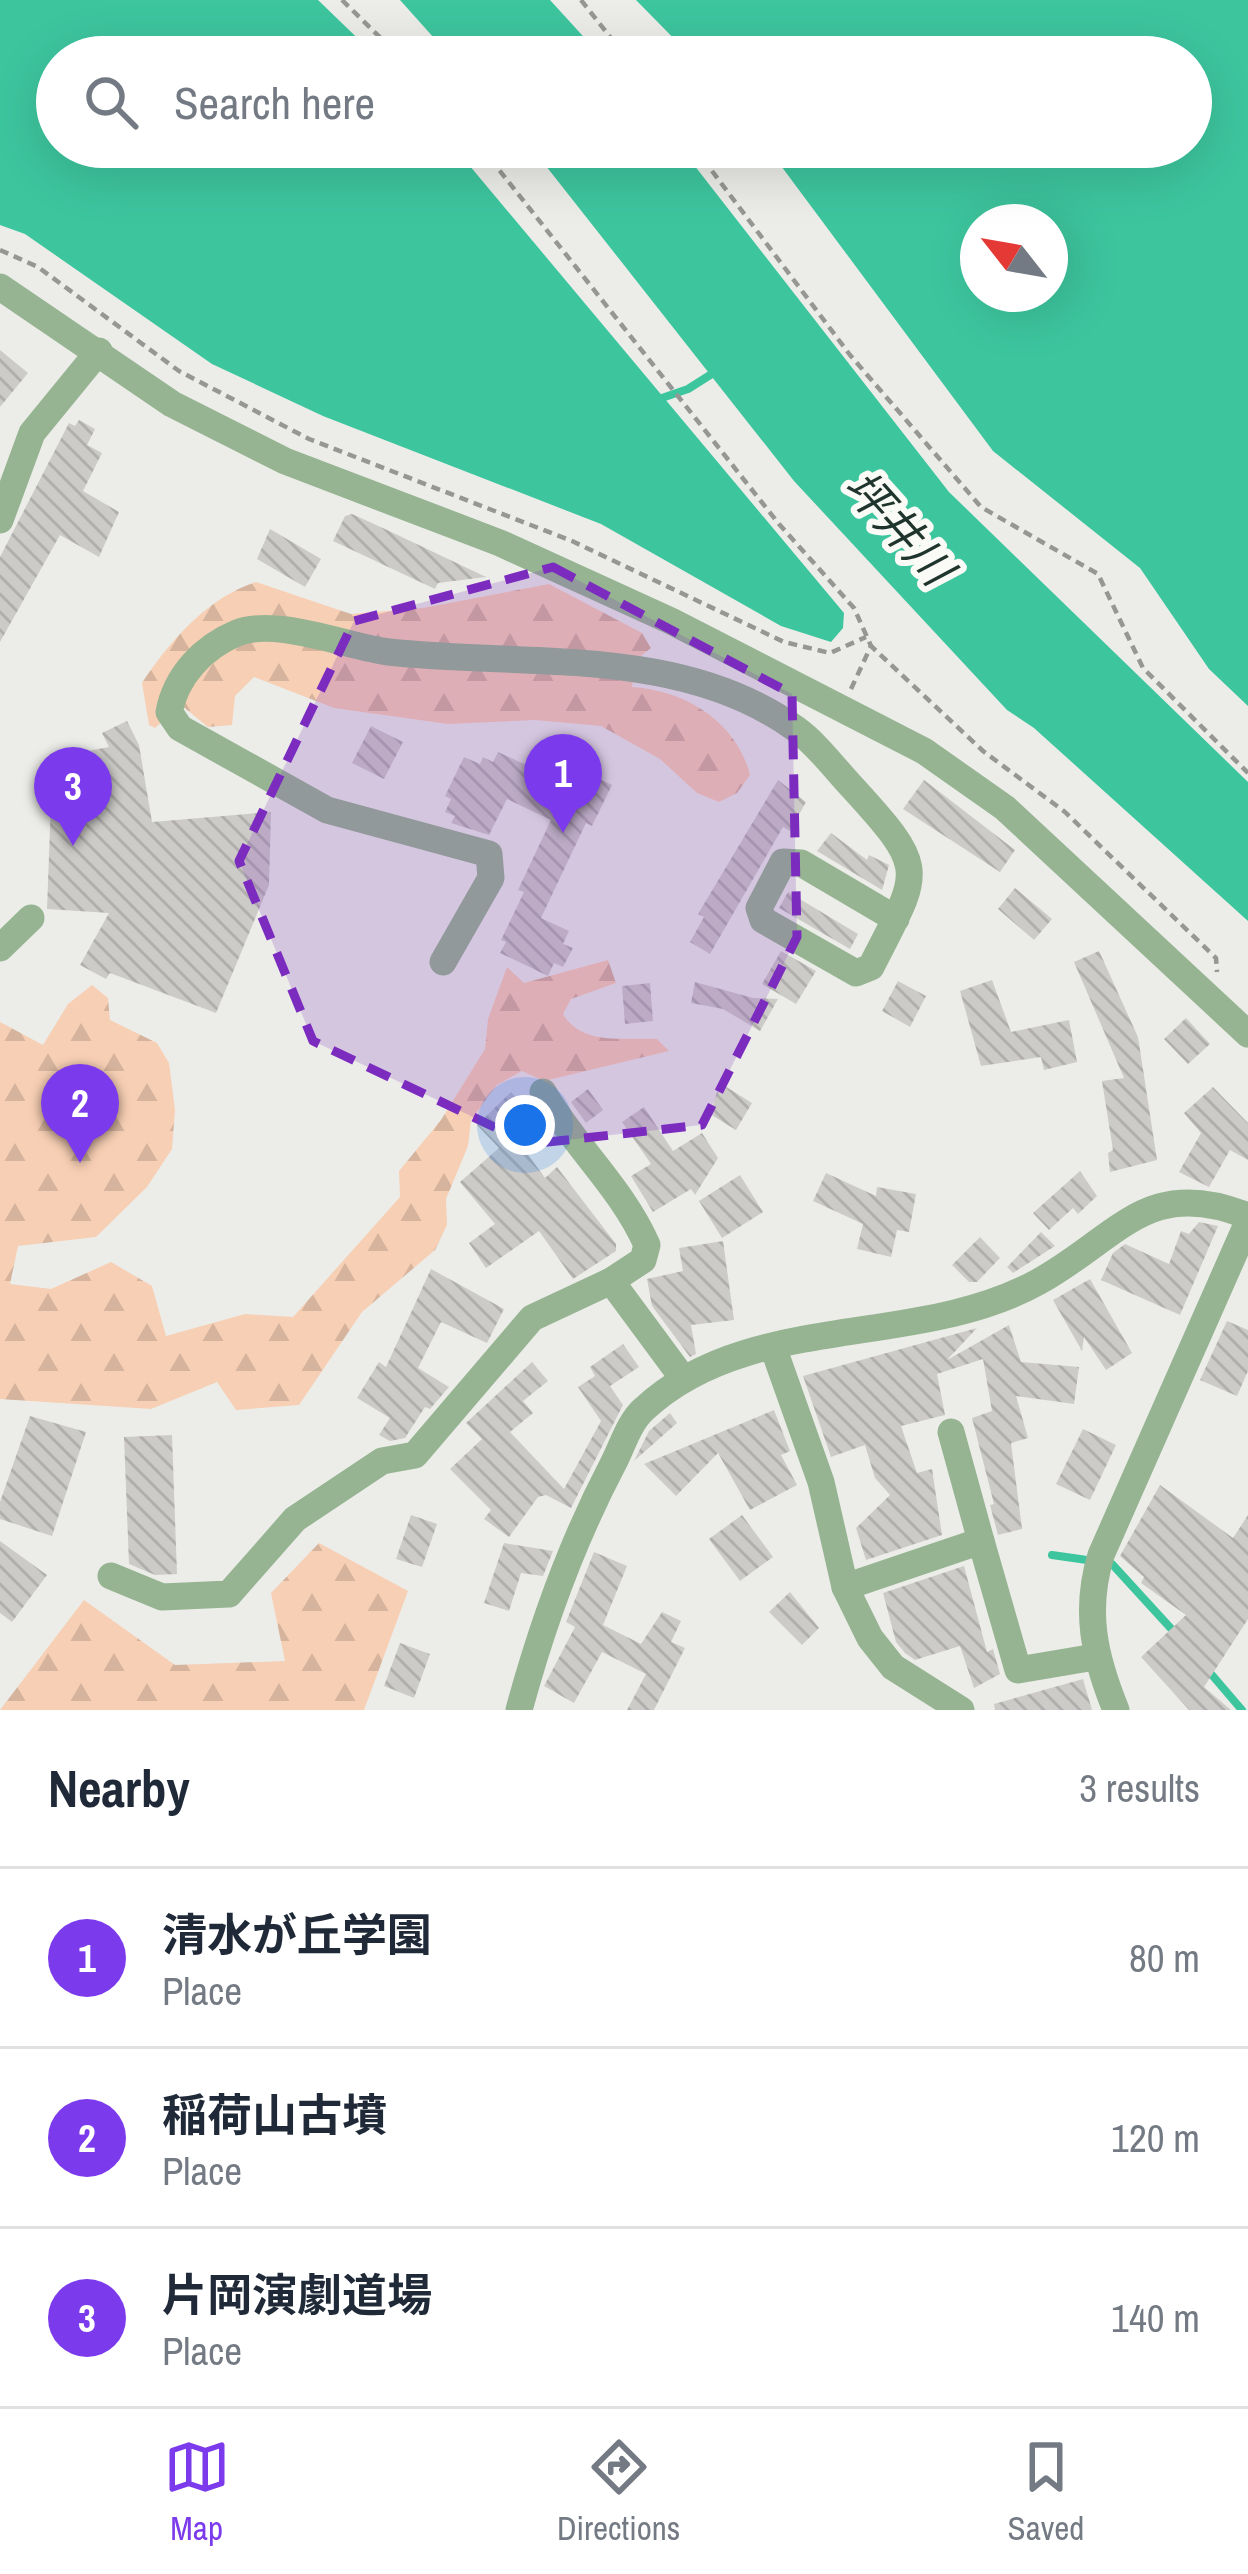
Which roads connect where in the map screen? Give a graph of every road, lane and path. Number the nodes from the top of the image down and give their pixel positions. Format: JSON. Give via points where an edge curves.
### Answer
{"nodes":[{"id":1,"x":342,"y":0,"type":"edge"},
{"id":2,"x":581,"y":0,"type":"edge"},
{"id":3,"x":379,"y":36,"type":"edge"},
{"id":4,"x":609,"y":36,"type":"edge"},
{"id":5,"x":498,"y":168,"type":"edge"},
{"id":6,"x":710,"y":168,"type":"edge"},
{"id":7,"x":0,"y":250,"type":"edge"},
{"id":8,"x":0,"y":287,"type":"edge"},
{"id":9,"x":99,"y":351,"type":"junction"},
{"id":10,"x":0,"y":520,"type":"edge"},
{"id":11,"x":866,"y":637,"type":"junction"},
{"id":12,"x":871,"y":646,"type":"dead end"},
{"id":13,"x":819,"y":695,"type":"junction"},
{"id":14,"x":799,"y":731,"type":"junction"},
{"id":15,"x":1248,"y":772,"type":"edge"},
{"id":16,"x":31,"y":918,"type":"dead end"},
{"id":17,"x":896,"y":919,"type":"junction"},
{"id":18,"x":0,"y":948,"type":"edge"},
{"id":19,"x":443,"y":962,"type":"dead end"},
{"id":20,"x":1248,"y":1034,"type":"edge"},
{"id":21,"x":543,"y":1092,"type":"dead end"},
{"id":22,"x":1248,"y":1219,"type":"edge"},
{"id":23,"x":611,"y":1281,"type":"junction"},
{"id":24,"x":773,"y":1347,"type":"junction"},
{"id":25,"x":682,"y":1377,"type":"junction"},
{"id":26,"x":951,"y":1432,"type":"dead end"},
{"id":27,"x":981,"y":1541,"type":"junction"},
{"id":28,"x":111,"y":1576,"type":"dead end"},
{"id":29,"x":845,"y":1587,"type":"junction"},
{"id":30,"x":1095,"y":1657,"type":"junction"},
{"id":31,"x":519,"y":1710,"type":"edge"},
{"id":32,"x":962,"y":1710,"type":"edge"},
{"id":33,"x":1116,"y":1710,"type":"edge"}],
"edges":[{"from":1,"to":3,"type":"path"},
{"from":2,"to":4,"type":"path"},
{"from":5,"to":11,"type":"path","via":[[854,608]]},
{"from":6,"to":15,"type":"path","via":[[850,356],[981,507],[1098,574],[1143,668]]},
{"from":7,"to":11,"type":"path","via":[[38,267],[179,371],[309,439],[572,541],[784,642],[830,652]]},
{"from":8,"to":9,"type":"street"},
{"from":9,"to":10,"type":"street","via":[[32,434]]},
{"from":9,"to":13,"type":"street","via":[[172,404],[285,461],[500,543]]},
{"from":11,"to":12,"type":"path"},
{"from":13,"to":14,"type":"street"},
{"from":13,"to":20,"type":"street","via":[[924,751],[1006,808]]},
{"from":14,"to":17,"type":"street","via":[[909,857],[910,892]]},
{"from":14,"to":19,"type":"street","via":[[664,675],[533,658],[388,652],[255,629],[212,647],[173,691],[169,712],[180,728],[327,810],[489,854],[490,878]]},
{"from":16,"to":18,"type":"street"},
{"from":17,"to":17,"type":"street","via":[[871,968],[856,973],[763,920],[759,908],[784,862],[800,862]]},
{"from":21,"to":23,"type":"street","via":[[633,1212],[647,1245],[643,1260]]},
{"from":22,"to":24,"type":"street","via":[[1211,1201],[1178,1200],[1138,1215],[1002,1299]]},
{"from":22,"to":30,"type":"street","via":[[1101,1555],[1090,1593]]},
{"from":23,"to":25,"type":"street"},
{"from":23,"to":28,"type":"street","via":[[532,1318],[415,1455],[382,1461],[296,1519],[229,1594],[162,1597]]},
{"from":24,"to":25,"type":"street"},
{"from":24,"to":29,"type":"street","via":[[821,1482]]},
{"from":25,"to":31,"type":"street","via":[[639,1413],[572,1542]]},
{"from":26,"to":27,"type":"street"},
{"from":27,"to":29,"type":"street"},
{"from":27,"to":30,"type":"street","via":[[1018,1670]]},
{"from":29,"to":32,"type":"street","via":[[893,1667]]},
{"from":30,"to":33,"type":"street"}]}
